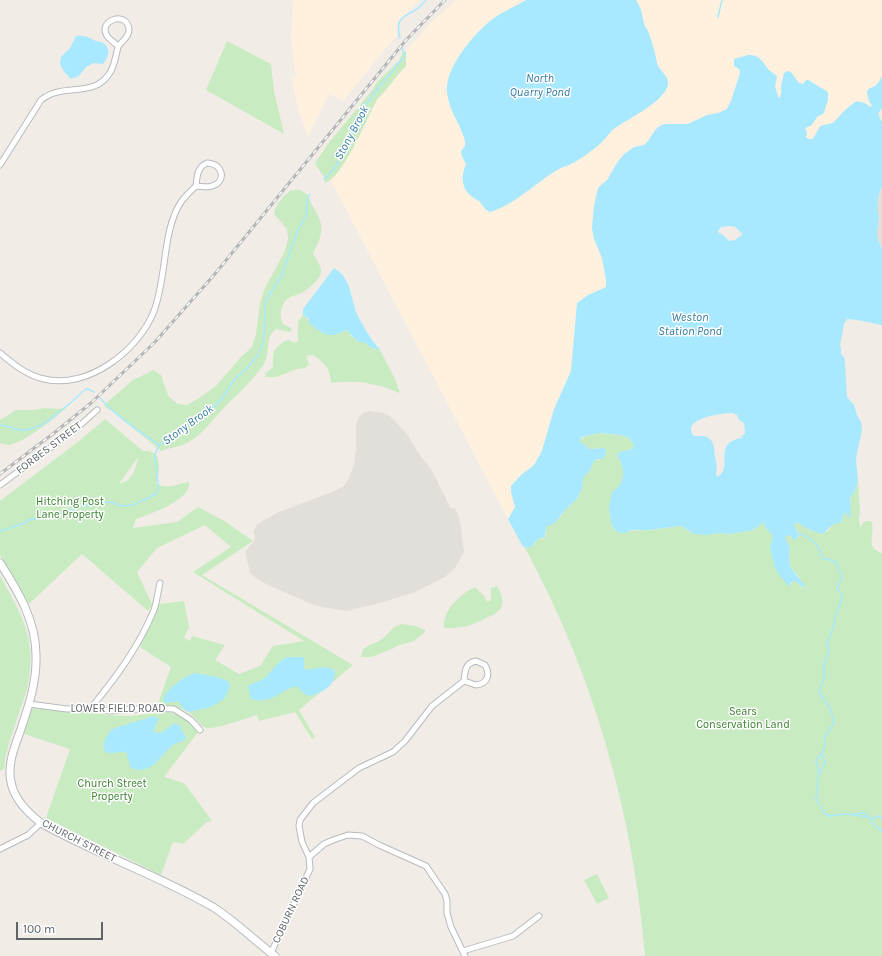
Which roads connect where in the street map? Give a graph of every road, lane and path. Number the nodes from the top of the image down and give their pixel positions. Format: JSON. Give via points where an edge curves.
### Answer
{"nodes":[{"id":1,"x":118,"y":46,"type":"junction"},
{"id":2,"x":0,"y":165,"type":"edge"},
{"id":3,"x":196,"y":186,"type":"junction"},
{"id":4,"x":0,"y":352,"type":"edge"},
{"id":5,"x":97,"y":410,"type":"dead end"},
{"id":6,"x":0,"y":485,"type":"edge"},
{"id":7,"x":0,"y":563,"type":"edge"},
{"id":8,"x":160,"y":583,"type":"dead end"},
{"id":9,"x":464,"y":681,"type":"junction"},
{"id":10,"x":29,"y":704,"type":"junction"},
{"id":11,"x":91,"y":708,"type":"junction"},
{"id":12,"x":200,"y":730,"type":"dead end"},
{"id":13,"x":41,"y":823,"type":"junction"},
{"id":14,"x":0,"y":849,"type":"edge"},
{"id":15,"x":309,"y":857,"type":"junction"},
{"id":16,"x":539,"y":916,"type":"dead end"},
{"id":17,"x":273,"y":954,"type":"edge"},
{"id":18,"x":464,"y":954,"type":"edge"}],
"edges":[{"from":1,"to":1,"type":"street","via":[[128,36],[129,28],[125,21],[115,19],[108,23],[106,32],[109,39]]},
{"from":1,"to":2,"type":"street","via":[[111,70],[99,84],[50,93],[41,100]]},
{"from":3,"to":3,"type":"street","via":[[198,171],[203,165],[211,163],[218,167],[222,173],[218,184],[211,187]]},
{"from":3,"to":4,"type":"street","via":[[183,199],[174,216],[153,312],[144,329],[117,358],[90,375],[75,380],[54,381],[29,374]]},
{"from":5,"to":6,"type":"street","name":"FORBES STREET","via":[[77,428]]},
{"from":7,"to":10,"type":"street","name":"CHURCH STREET","via":[[27,611],[35,640],[36,673]]},
{"from":8,"to":11,"type":"street","via":[[154,609],[131,655]]},
{"from":9,"to":9,"type":"street","via":[[482,684],[488,676],[488,670],[478,662],[471,663],[466,668]]},
{"from":9,"to":15,"type":"street","via":[[432,706],[405,741],[393,752],[359,768],[313,803],[298,826]]},
{"from":10,"to":11,"type":"street","name":"LOWER FIELD ROAD","via":[[67,709]]},
{"from":10,"to":13,"type":"street","name":"CHURCH STREET","via":[[13,754],[10,776],[16,797]]},
{"from":11,"to":12,"type":"street","name":"LOWER FIELD ROAD","via":[[110,711],[174,709],[191,720]]},
{"from":13,"to":14,"type":"street","via":[[28,835]]},
{"from":13,"to":17,"type":"street","name":"CHURCH STREET","via":[[207,904]]},
{"from":15,"to":17,"type":"street","name":"COBURN ROAD","via":[[310,869]]},
{"from":15,"to":18,"type":"street","via":[[333,840],[348,835],[362,836],[426,866],[445,894],[451,927]]},
{"from":16,"to":18,"type":"street","via":[[513,936]]}]}
